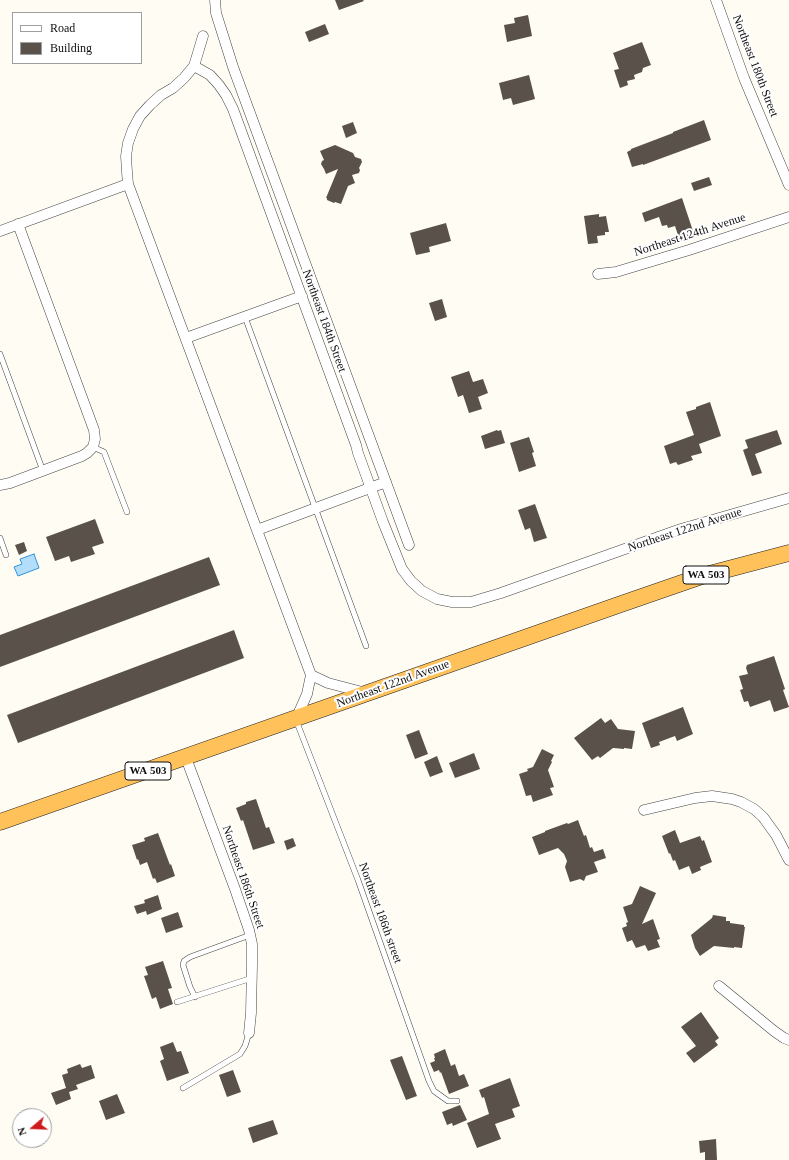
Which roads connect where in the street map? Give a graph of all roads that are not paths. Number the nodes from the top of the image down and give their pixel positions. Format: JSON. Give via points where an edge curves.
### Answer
{"nodes":[{"id":1,"x":215,"y":0,"type":"edge"},
{"id":2,"x":716,"y":0,"type":"edge"},
{"id":3,"x":203,"y":36,"type":"dead end"},
{"id":4,"x":194,"y":66,"type":"junction"},
{"id":5,"x":128,"y":184,"type":"junction"},
{"id":6,"x":789,"y":185,"type":"edge"},
{"id":7,"x":789,"y":217,"type":"edge"},
{"id":8,"x":18,"y":224,"type":"junction"},
{"id":9,"x":0,"y":230,"type":"edge"},
{"id":10,"x":598,"y":274,"type":"dead end"},
{"id":11,"x":302,"y":296,"type":"junction"},
{"id":12,"x":245,"y":317,"type":"junction"},
{"id":13,"x":186,"y":338,"type":"junction"},
{"id":14,"x":0,"y":354,"type":"edge"},
{"id":15,"x":92,"y":447,"type":"junction"},
{"id":16,"x":43,"y":471,"type":"junction"},
{"id":17,"x":386,"y":482,"type":"junction"},
{"id":18,"x":0,"y":485,"type":"edge"},
{"id":19,"x":370,"y":488,"type":"junction"},
{"id":20,"x":789,"y":498,"type":"edge"},
{"id":21,"x":316,"y":508,"type":"junction"},
{"id":22,"x":127,"y":512,"type":"dead end"},
{"id":23,"x":257,"y":530,"type":"junction"},
{"id":24,"x":0,"y":538,"type":"edge"},
{"id":25,"x":409,"y":545,"type":"dead end"},
{"id":26,"x":789,"y":553,"type":"edge"},
{"id":27,"x":6,"y":555,"type":"dead end"},
{"id":28,"x":422,"y":591,"type":"joint"},
{"id":29,"x":366,"y":646,"type":"dead end"},
{"id":30,"x":312,"y":675,"type":"junction"},
{"id":31,"x":368,"y":693,"type":"junction"},
{"id":32,"x":296,"y":719,"type":"junction"},
{"id":33,"x":186,"y":758,"type":"junction"},
{"id":34,"x":644,"y":810,"type":"dead end"},
{"id":35,"x":0,"y":822,"type":"edge"},
{"id":36,"x":789,"y":860,"type":"edge"},
{"id":37,"x":250,"y":935,"type":"junction"},
{"id":38,"x":252,"y":978,"type":"junction"},
{"id":39,"x":719,"y":986,"type":"dead end"},
{"id":40,"x":195,"y":997,"type":"junction"},
{"id":41,"x":177,"y":1002,"type":"dead end"},
{"id":42,"x":249,"y":1033,"type":"joint"},
{"id":43,"x":789,"y":1040,"type":"edge"},
{"id":44,"x":183,"y":1088,"type":"dead end"},
{"id":45,"x":457,"y":1101,"type":"dead end"}],
"edges":[{"from":1,"to":17,"type":"street","name":"Northeast 184th Street","via":[[216,13],[233,67]]},
{"from":2,"to":6,"type":"street","name":"Northeast 180th Street","via":[[744,78]]},
{"from":3,"to":4,"type":"street"},
{"from":4,"to":5,"type":"street","via":[[184,78],[161,95],[140,116],[128,142]]},
{"from":4,"to":11,"type":"street","name":"Northeast 184th Street","via":[[210,75],[226,95],[233,109]]},
{"from":5,"to":8,"type":"street"},
{"from":5,"to":13,"type":"street"},
{"from":7,"to":10,"type":"street","name":"Northeast 124th Avenue","via":[[623,270]]},
{"from":8,"to":9,"type":"street"},
{"from":8,"to":15,"type":"street","via":[[94,430],[95,439]]},
{"from":11,"to":12,"type":"street"},
{"from":11,"to":19,"type":"street","name":"Northeast 184th Street"},
{"from":12,"to":13,"type":"street"},
{"from":12,"to":21,"type":"lane"},
{"from":13,"to":23,"type":"street"},
{"from":14,"to":16,"type":"lane"},
{"from":15,"to":16,"type":"street","via":[[82,456]]},
{"from":15,"to":22,"type":"lane","via":[[104,452]]},
{"from":16,"to":18,"type":"street"},
{"from":17,"to":19,"type":"street"},
{"from":17,"to":25,"type":"street","name":"Northeast 184th Street"},
{"from":19,"to":21,"type":"street"},
{"from":19,"to":28,"type":"street","name":"Northeast 184th Street","via":[[402,569]]},
{"from":20,"to":28,"type":"street","name":"Northeast 122nd Avenue","via":[[681,529],[501,594],[471,602],[437,599]]},
{"from":21,"to":23,"type":"street"},
{"from":21,"to":29,"type":"lane"},
{"from":23,"to":30,"type":"street"},
{"from":24,"to":27,"type":"lane"},
{"from":26,"to":31,"type":"highway","name":"Northeast 122nd Avenue","number":"WA 503","via":[[702,576]]},
{"from":30,"to":31,"type":"street","via":[[328,683]]},
{"from":30,"to":32,"type":"street"},
{"from":31,"to":32,"type":"highway","name":"Northeast 122nd Avenue","number":"WA 503"},
{"from":32,"to":33,"type":"highway","name":"Northeast 122nd Avenue","number":"WA 503"},
{"from":32,"to":45,"type":"lane","name":"Northeast 186th street","via":[[358,880],[429,1081],[434,1091],[448,1100]]},
{"from":33,"to":35,"type":"highway","name":"Northeast 122nd Avenue","number":"WA 503"},
{"from":33,"to":37,"type":"street","name":"Northeast 186th Street"},
{"from":34,"to":36,"type":"street","via":[[712,796],[742,802],[763,817]]},
{"from":37,"to":38,"type":"street","name":"Northeast 186th Street"},
{"from":37,"to":40,"type":"lane","via":[[184,960],[183,965]]},
{"from":38,"to":40,"type":"lane"},
{"from":38,"to":42,"type":"street","name":"Northeast 186th Street"},
{"from":39,"to":43,"type":"street","via":[[774,1031]]},
{"from":40,"to":41,"type":"lane"},
{"from":42,"to":44,"type":"lane","via":[[240,1054]]}]}
